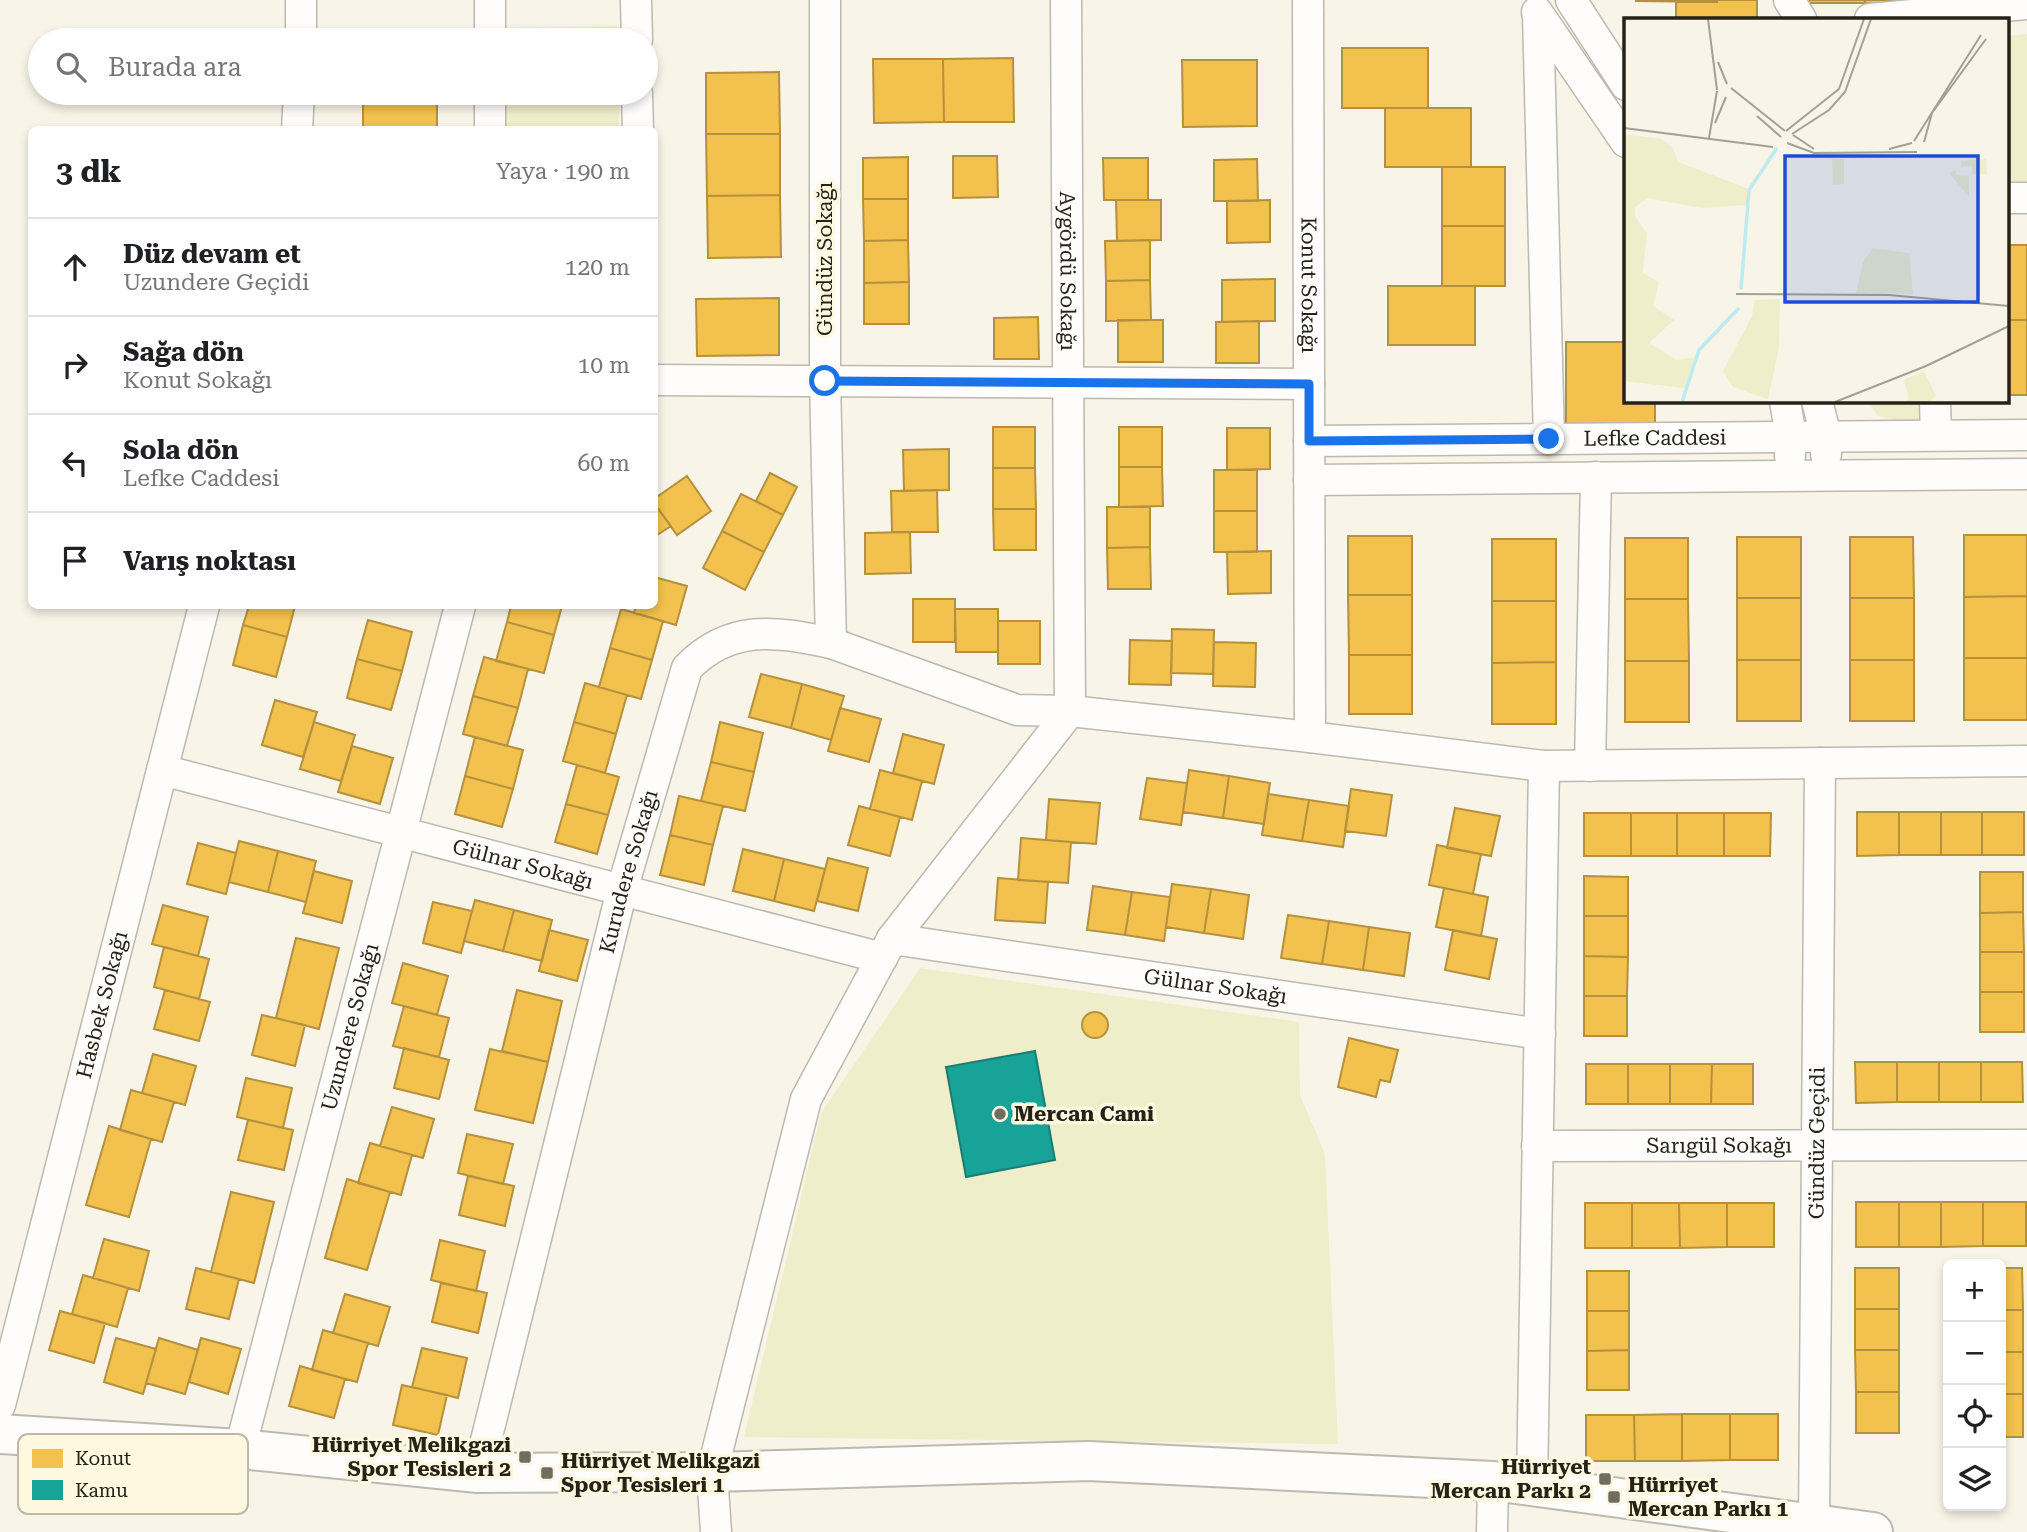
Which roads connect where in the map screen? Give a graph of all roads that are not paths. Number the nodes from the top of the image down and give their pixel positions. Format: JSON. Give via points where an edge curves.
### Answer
{"nodes":[{"id":1,"x":301,"y":0,"type":"edge"},
{"id":2,"x":490,"y":0,"type":"edge"},
{"id":3,"x":636,"y":0,"type":"edge"},
{"id":4,"x":825,"y":0,"type":"edge"},
{"id":5,"x":1066,"y":0,"type":"edge"},
{"id":6,"x":1308,"y":0,"type":"edge"},
{"id":7,"x":1571,"y":0,"type":"edge"},
{"id":8,"x":1789,"y":0,"type":"edge"},
{"id":9,"x":2027,"y":4,"type":"edge"},
{"id":10,"x":1533,"y":7,"type":"edge"},
{"id":11,"x":1800,"y":18,"type":"edge"},
{"id":12,"x":1880,"y":18,"type":"edge"},
{"id":13,"x":301,"y":28,"type":"edge"},
{"id":14,"x":490,"y":28,"type":"edge"},
{"id":15,"x":637,"y":28,"type":"edge"},
{"id":16,"x":1624,"y":82,"type":"edge"},
{"id":17,"x":298,"y":105,"type":"edge"},
{"id":18,"x":490,"y":105,"type":"edge"},
{"id":19,"x":637,"y":105,"type":"edge"},
{"id":20,"x":297,"y":126,"type":"edge"},
{"id":21,"x":490,"y":126,"type":"edge"},
{"id":22,"x":638,"y":126,"type":"edge"},
{"id":23,"x":1624,"y":139,"type":"edge"},
{"id":24,"x":658,"y":380,"type":"edge"},
{"id":25,"x":825,"y":381,"type":"junction"},
{"id":26,"x":1068,"y":383,"type":"junction"},
{"id":27,"x":1309,"y":384,"type":"junction"},
{"id":28,"x":1786,"y":402,"type":"edge"},
{"id":29,"x":1817,"y":402,"type":"edge"},
{"id":30,"x":1935,"y":402,"type":"edge"},
{"id":31,"x":1936,"y":435,"type":"junction"},
{"id":32,"x":2027,"y":435,"type":"edge"},
{"id":33,"x":1791,"y":436,"type":"junction"},
{"id":34,"x":1826,"y":436,"type":"junction"},
{"id":35,"x":1549,"y":439,"type":"junction"},
{"id":36,"x":1309,"y":441,"type":"junction"},
{"id":37,"x":2027,"y":474,"type":"edge"},
{"id":38,"x":1789,"y":476,"type":"junction"},
{"id":39,"x":1827,"y":476,"type":"junction"},
{"id":40,"x":1596,"y":477,"type":"junction"},
{"id":41,"x":1309,"y":480,"type":"junction"},
{"id":42,"x":203,"y":609,"type":"edge"},
{"id":43,"x":459,"y":609,"type":"edge"},
{"id":44,"x":831,"y":643,"type":"junction"},
{"id":45,"x":1070,"y":711,"type":"junction"},
{"id":46,"x":1310,"y":737,"type":"junction"},
{"id":47,"x":2027,"y":761,"type":"edge"},
{"id":48,"x":1820,"y":763,"type":"junction"},
{"id":49,"x":1544,"y":766,"type":"junction"},
{"id":50,"x":1590,"y":766,"type":"junction"},
{"id":51,"x":162,"y":770,"type":"junction"},
{"id":52,"x":401,"y":832,"type":"junction"},
{"id":53,"x":622,"y":890,"type":"junction"},
{"id":54,"x":887,"y":948,"type":"junction"},
{"id":55,"x":1540,"y":1034,"type":"junction"},
{"id":56,"x":2027,"y":1145,"type":"edge"},
{"id":57,"x":1538,"y":1146,"type":"junction"},
{"id":58,"x":1817,"y":1146,"type":"junction"},
{"id":59,"x":0,"y":1405,"type":"edge"},
{"id":60,"x":0,"y":1434,"type":"edge"},
{"id":61,"x":244,"y":1434,"type":"edge"},
{"id":62,"x":18,"y":1435,"type":"edge"},
{"id":63,"x":248,"y":1450,"type":"edge"},
{"id":64,"x":478,"y":1472,"type":"junction"},
{"id":65,"x":712,"y":1472,"type":"junction"},
{"id":66,"x":1493,"y":1481,"type":"junction"},
{"id":67,"x":1532,"y":1486,"type":"junction"},
{"id":68,"x":1814,"y":1525,"type":"junction"},
{"id":69,"x":716,"y":1532,"type":"edge"},
{"id":70,"x":1492,"y":1532,"type":"edge"},
{"id":71,"x":1873,"y":1532,"type":"edge"}],
"edges":[{"from":1,"to":13,"type":"street"},
{"from":2,"to":14,"type":"street"},
{"from":3,"to":15,"type":"street"},
{"from":4,"to":25,"type":"street","name":"Gündüz Sokağı"},
{"from":5,"to":26,"type":"street","name":"Aygördü Sokağı"},
{"from":6,"to":27,"type":"street","name":"Konut Sokağı"},
{"from":7,"to":16,"type":"street"},
{"from":8,"to":11,"type":"street"},
{"from":9,"to":12,"type":"street"},
{"from":10,"to":23,"type":"street"},
{"from":10,"to":35,"type":"street"},
{"from":17,"to":20,"type":"street"},
{"from":18,"to":21,"type":"street"},
{"from":19,"to":22,"type":"street"},
{"from":24,"to":25,"type":"street"},
{"from":25,"to":26,"type":"street"},
{"from":25,"to":44,"type":"street","name":"Gündüz Sokağı"},
{"from":26,"to":27,"type":"street"},
{"from":26,"to":45,"type":"street","name":"Aygördü Sokağı"},
{"from":27,"to":36,"type":"street","name":"Konut Sokağı"},
{"from":28,"to":33,"type":"street"},
{"from":29,"to":34,"type":"street"},
{"from":30,"to":31,"type":"street"},
{"from":31,"to":32,"type":"street","name":"Lefke Caddesi"},
{"from":31,"to":34,"type":"street","name":"Lefke Caddesi"},
{"from":33,"to":34,"type":"street","name":"Lefke Caddesi"},
{"from":33,"to":35,"type":"street","name":"Lefke Caddesi"},
{"from":33,"to":38,"type":"street"},
{"from":34,"to":39,"type":"street"},
{"from":35,"to":36,"type":"street","name":"Lefke Caddesi"},
{"from":36,"to":41,"type":"street","name":"Konut Sokağı"},
{"from":37,"to":39,"type":"street","name":"Lefke Caddesi"},
{"from":38,"to":39,"type":"street","name":"Lefke Caddesi"},
{"from":38,"to":40,"type":"street","name":"Lefke Caddesi"},
{"from":40,"to":41,"type":"street","name":"Lefke Caddesi"},
{"from":40,"to":50,"type":"street"},
{"from":41,"to":46,"type":"street","name":"Konut Sokağı"},
{"from":42,"to":51,"type":"street","name":"Hasbek Sokağı"},
{"from":43,"to":52,"type":"street","name":"Uzundere Sokağı"},
{"from":44,"to":45,"type":"street","name":"Kurudere Sokağı","via":[[1017,710]]},
{"from":44,"to":53,"type":"street","name":"Kurudere Sokağı","via":[[772,635],[738,636],[709,649],[687,668]]},
{"from":45,"to":46,"type":"street","name":"Kurudere Sokağı"},
{"from":45,"to":54,"type":"street"},
{"from":46,"to":49,"type":"street","name":"Kurudere Sokağı"},
{"from":47,"to":48,"type":"street","name":"Kurudere Sokağı"},
{"from":48,"to":50,"type":"street","name":"Kurudere Sokağı"},
{"from":48,"to":58,"type":"street","name":"Gündüz Geçidi"},
{"from":49,"to":50,"type":"street","name":"Kurudere Sokağı"},
{"from":49,"to":55,"type":"street"},
{"from":51,"to":52,"type":"street","name":"Gülnar Sokağı"},
{"from":51,"to":59,"type":"street","name":"Hasbek Sokağı"},
{"from":52,"to":53,"type":"street","name":"Gülnar Sokağı"},
{"from":52,"to":61,"type":"street","name":"Uzundere Sokağı"},
{"from":53,"to":54,"type":"street","name":"Gülnar Sokağı"},
{"from":53,"to":64,"type":"street","name":"Kurudere Sokağı"},
{"from":54,"to":55,"type":"street","name":"Gülnar Sokağı"},
{"from":54,"to":65,"type":"street","via":[[806,1099]]},
{"from":55,"to":57,"type":"street"},
{"from":56,"to":58,"type":"street","name":"Sarıgül Sokağı"},
{"from":57,"to":58,"type":"street","name":"Sarıgül Sokağı"},
{"from":57,"to":67,"type":"street"},
{"from":58,"to":68,"type":"street","name":"Gündüz Geçidi"},
{"from":60,"to":62,"type":"street"},
{"from":63,"to":64,"type":"street"},
{"from":64,"to":65,"type":"street"},
{"from":65,"to":66,"type":"street","via":[[1089,1461]]},
{"from":65,"to":69,"type":"street"},
{"from":66,"to":67,"type":"street"},
{"from":66,"to":70,"type":"street"},
{"from":67,"to":68,"type":"street"},
{"from":68,"to":71,"type":"street"}]}
